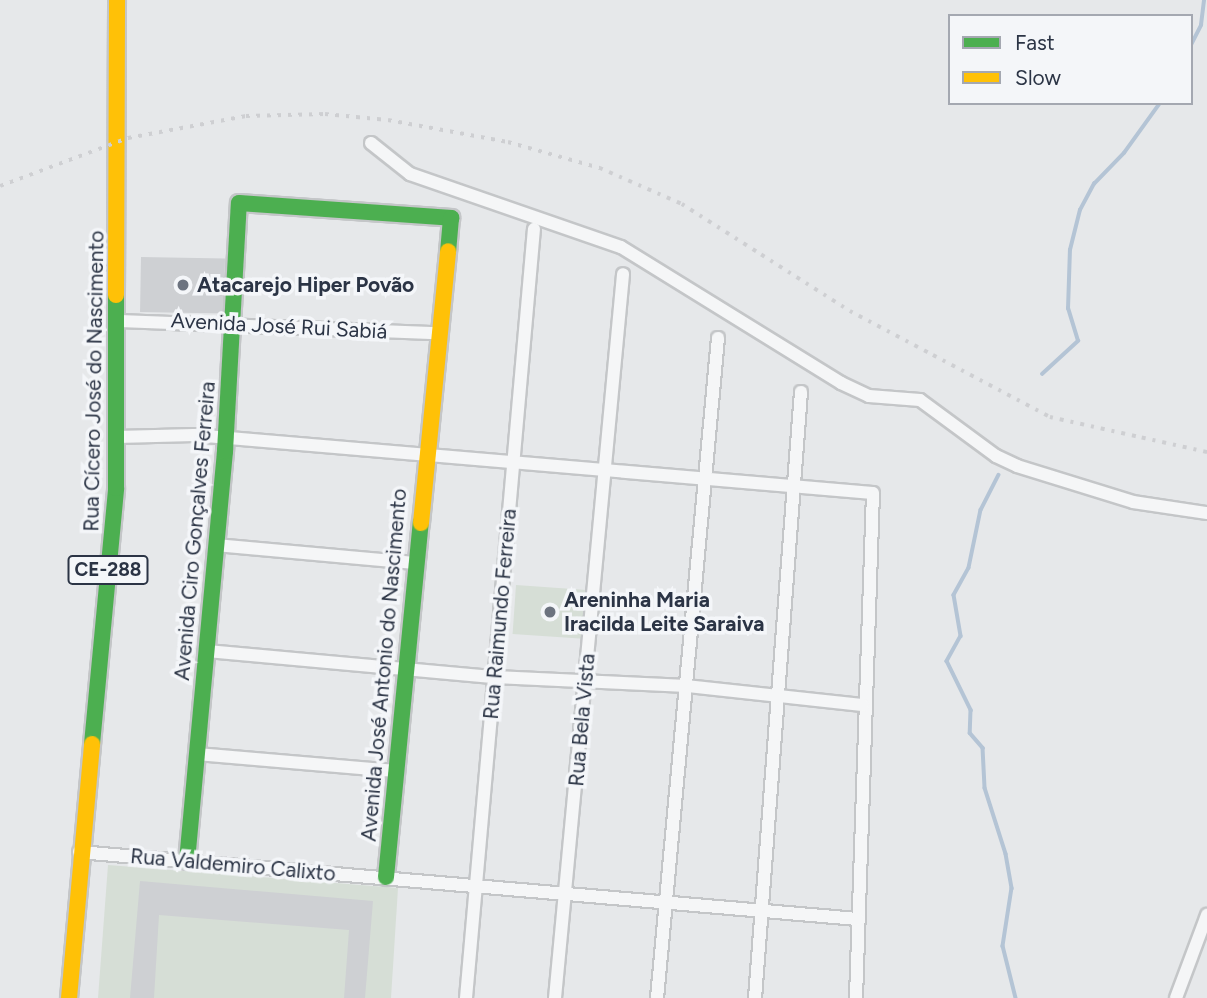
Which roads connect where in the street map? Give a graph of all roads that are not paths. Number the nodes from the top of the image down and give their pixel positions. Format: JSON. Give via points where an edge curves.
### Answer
{"nodes":[{"id":1,"x":117,"y":0,"type":"edge"},
{"id":2,"x":371,"y":143,"type":"dead end"},
{"id":3,"x":239,"y":204,"type":"joint"},
{"id":4,"x":534,"y":229,"type":"dead end"},
{"id":5,"x":623,"y":274,"type":"dead end"},
{"id":6,"x":119,"y":321,"type":"junction"},
{"id":7,"x":232,"y":323,"type":"junction"},
{"id":8,"x":438,"y":333,"type":"junction"},
{"id":9,"x":718,"y":338,"type":"dead end"},
{"id":10,"x":802,"y":392,"type":"dead end"},
{"id":11,"x":117,"y":437,"type":"junction"},
{"id":12,"x":225,"y":441,"type":"junction"},
{"id":13,"x":425,"y":457,"type":"junction"},
{"id":14,"x":512,"y":464,"type":"junction"},
{"id":15,"x":602,"y":470,"type":"junction"},
{"id":16,"x":705,"y":478,"type":"junction"},
{"id":17,"x":797,"y":486,"type":"junction"},
{"id":18,"x":1207,"y":513,"type":"edge"},
{"id":19,"x":216,"y":545,"type":"junction"},
{"id":20,"x":414,"y":564,"type":"junction"},
{"id":21,"x":207,"y":651,"type":"junction"},
{"id":22,"x":405,"y":668,"type":"junction"},
{"id":23,"x":495,"y":677,"type":"junction"},
{"id":24,"x":586,"y":680,"type":"junction"},
{"id":25,"x":687,"y":686,"type":"junction"},
{"id":26,"x":779,"y":695,"type":"junction"},
{"id":27,"x":863,"y":705,"type":"junction"},
{"id":28,"x":197,"y":754,"type":"junction"},
{"id":29,"x":396,"y":771,"type":"junction"},
{"id":30,"x":79,"y":852,"type":"junction"},
{"id":31,"x":187,"y":861,"type":"junction"},
{"id":32,"x":386,"y":877,"type":"junction"},
{"id":33,"x":475,"y":884,"type":"junction"},
{"id":34,"x":567,"y":892,"type":"junction"},
{"id":35,"x":666,"y":901,"type":"junction"},
{"id":36,"x":763,"y":907,"type":"junction"},
{"id":37,"x":1207,"y":915,"type":"edge"},
{"id":38,"x":858,"y":919,"type":"junction"},
{"id":39,"x":69,"y":998,"type":"edge"},
{"id":40,"x":467,"y":998,"type":"edge"},
{"id":41,"x":555,"y":998,"type":"edge"},
{"id":42,"x":657,"y":998,"type":"edge"},
{"id":43,"x":755,"y":998,"type":"edge"},
{"id":44,"x":856,"y":998,"type":"edge"},
{"id":45,"x":1176,"y":998,"type":"edge"}],
"edges":[{"from":1,"to":6,"type":"street","name":"Rua Cícero José do Nascimento","number":"CE-288"},
{"from":2,"to":18,"type":"street","via":[[410,174],[621,247],[841,383],[869,396],[920,400],[1017,467],[1133,502]]},
{"from":3,"to":7,"type":"street","name":"Avenida Ciro Gonçalves Ferreira"},
{"from":3,"to":8,"type":"street","name":"Avenida José Antonio do Nascimento","via":[[451,218]]},
{"from":4,"to":14,"type":"street","name":"Rua Raimundo Ferreira"},
{"from":5,"to":15,"type":"street","name":"Rua Bela Vista"},
{"from":6,"to":7,"type":"street","name":"Avenida José Rui Sabiá"},
{"from":6,"to":11,"type":"street","name":"Rua Cícero José do Nascimento","number":"CE-288"},
{"from":7,"to":8,"type":"street","name":"Avenida José Rui Sabiá"},
{"from":7,"to":12,"type":"street","name":"Avenida Ciro Gonçalves Ferreira"},
{"from":8,"to":13,"type":"street","name":"Avenida José Antonio do Nascimento"},
{"from":9,"to":16,"type":"street"},
{"from":10,"to":17,"type":"street"},
{"from":11,"to":12,"type":"street","via":[[194,435]]},
{"from":11,"to":30,"type":"street","name":"Rua Cícero José do Nascimento","number":"CE-288","via":[[114,519]]},
{"from":12,"to":13,"type":"street"},
{"from":12,"to":19,"type":"street","name":"Avenida Ciro Gonçalves Ferreira"},
{"from":13,"to":14,"type":"street"},
{"from":13,"to":20,"type":"street","name":"Avenida José Antonio do Nascimento"},
{"from":14,"to":15,"type":"street"},
{"from":14,"to":23,"type":"street","name":"Rua Raimundo Ferreira"},
{"from":15,"to":16,"type":"street"},
{"from":15,"to":24,"type":"street","name":"Rua Bela Vista"},
{"from":16,"to":17,"type":"street"},
{"from":16,"to":25,"type":"street"},
{"from":17,"to":26,"type":"street"},
{"from":17,"to":27,"type":"street","via":[[873,493]]},
{"from":19,"to":20,"type":"street"},
{"from":19,"to":21,"type":"street","name":"Avenida Ciro Gonçalves Ferreira"},
{"from":20,"to":22,"type":"street","name":"Avenida José Antonio do Nascimento"},
{"from":21,"to":22,"type":"street"},
{"from":21,"to":28,"type":"street","name":"Avenida Ciro Gonçalves Ferreira"},
{"from":22,"to":23,"type":"street"},
{"from":22,"to":29,"type":"street","name":"Avenida José Antonio do Nascimento"},
{"from":23,"to":24,"type":"street"},
{"from":23,"to":33,"type":"street","name":"Rua Raimundo Ferreira"},
{"from":24,"to":25,"type":"street"},
{"from":24,"to":34,"type":"street","name":"Rua Bela Vista"},
{"from":25,"to":26,"type":"street"},
{"from":25,"to":35,"type":"street"},
{"from":26,"to":27,"type":"street"},
{"from":26,"to":36,"type":"street"},
{"from":27,"to":38,"type":"street"},
{"from":28,"to":29,"type":"street"},
{"from":28,"to":31,"type":"street","name":"Avenida Ciro Gonçalves Ferreira"},
{"from":29,"to":32,"type":"street","name":"Avenida José Antonio do Nascimento"},
{"from":30,"to":31,"type":"street","name":"Rua Valdemiro Calixto"},
{"from":30,"to":39,"type":"street","name":"Rua Cícero José do Nascimento","number":"CE-288"},
{"from":31,"to":32,"type":"street","name":"Rua Valdemiro Calixto"},
{"from":32,"to":33,"type":"street","name":"Rua Valdemiro Calixto"},
{"from":33,"to":34,"type":"street","name":"Rua Valdemiro Calixto"},
{"from":33,"to":40,"type":"street","name":"Rua Raimundo Ferreira"},
{"from":34,"to":35,"type":"street","name":"Rua Valdemiro Calixto"},
{"from":34,"to":41,"type":"street","name":"Rua Bela Vista"},
{"from":35,"to":36,"type":"street","name":"Rua Valdemiro Calixto"},
{"from":35,"to":42,"type":"street"},
{"from":36,"to":38,"type":"street","name":"Rua Valdemiro Calixto"},
{"from":36,"to":43,"type":"street"},
{"from":37,"to":45,"type":"street"},
{"from":38,"to":44,"type":"street"}]}
